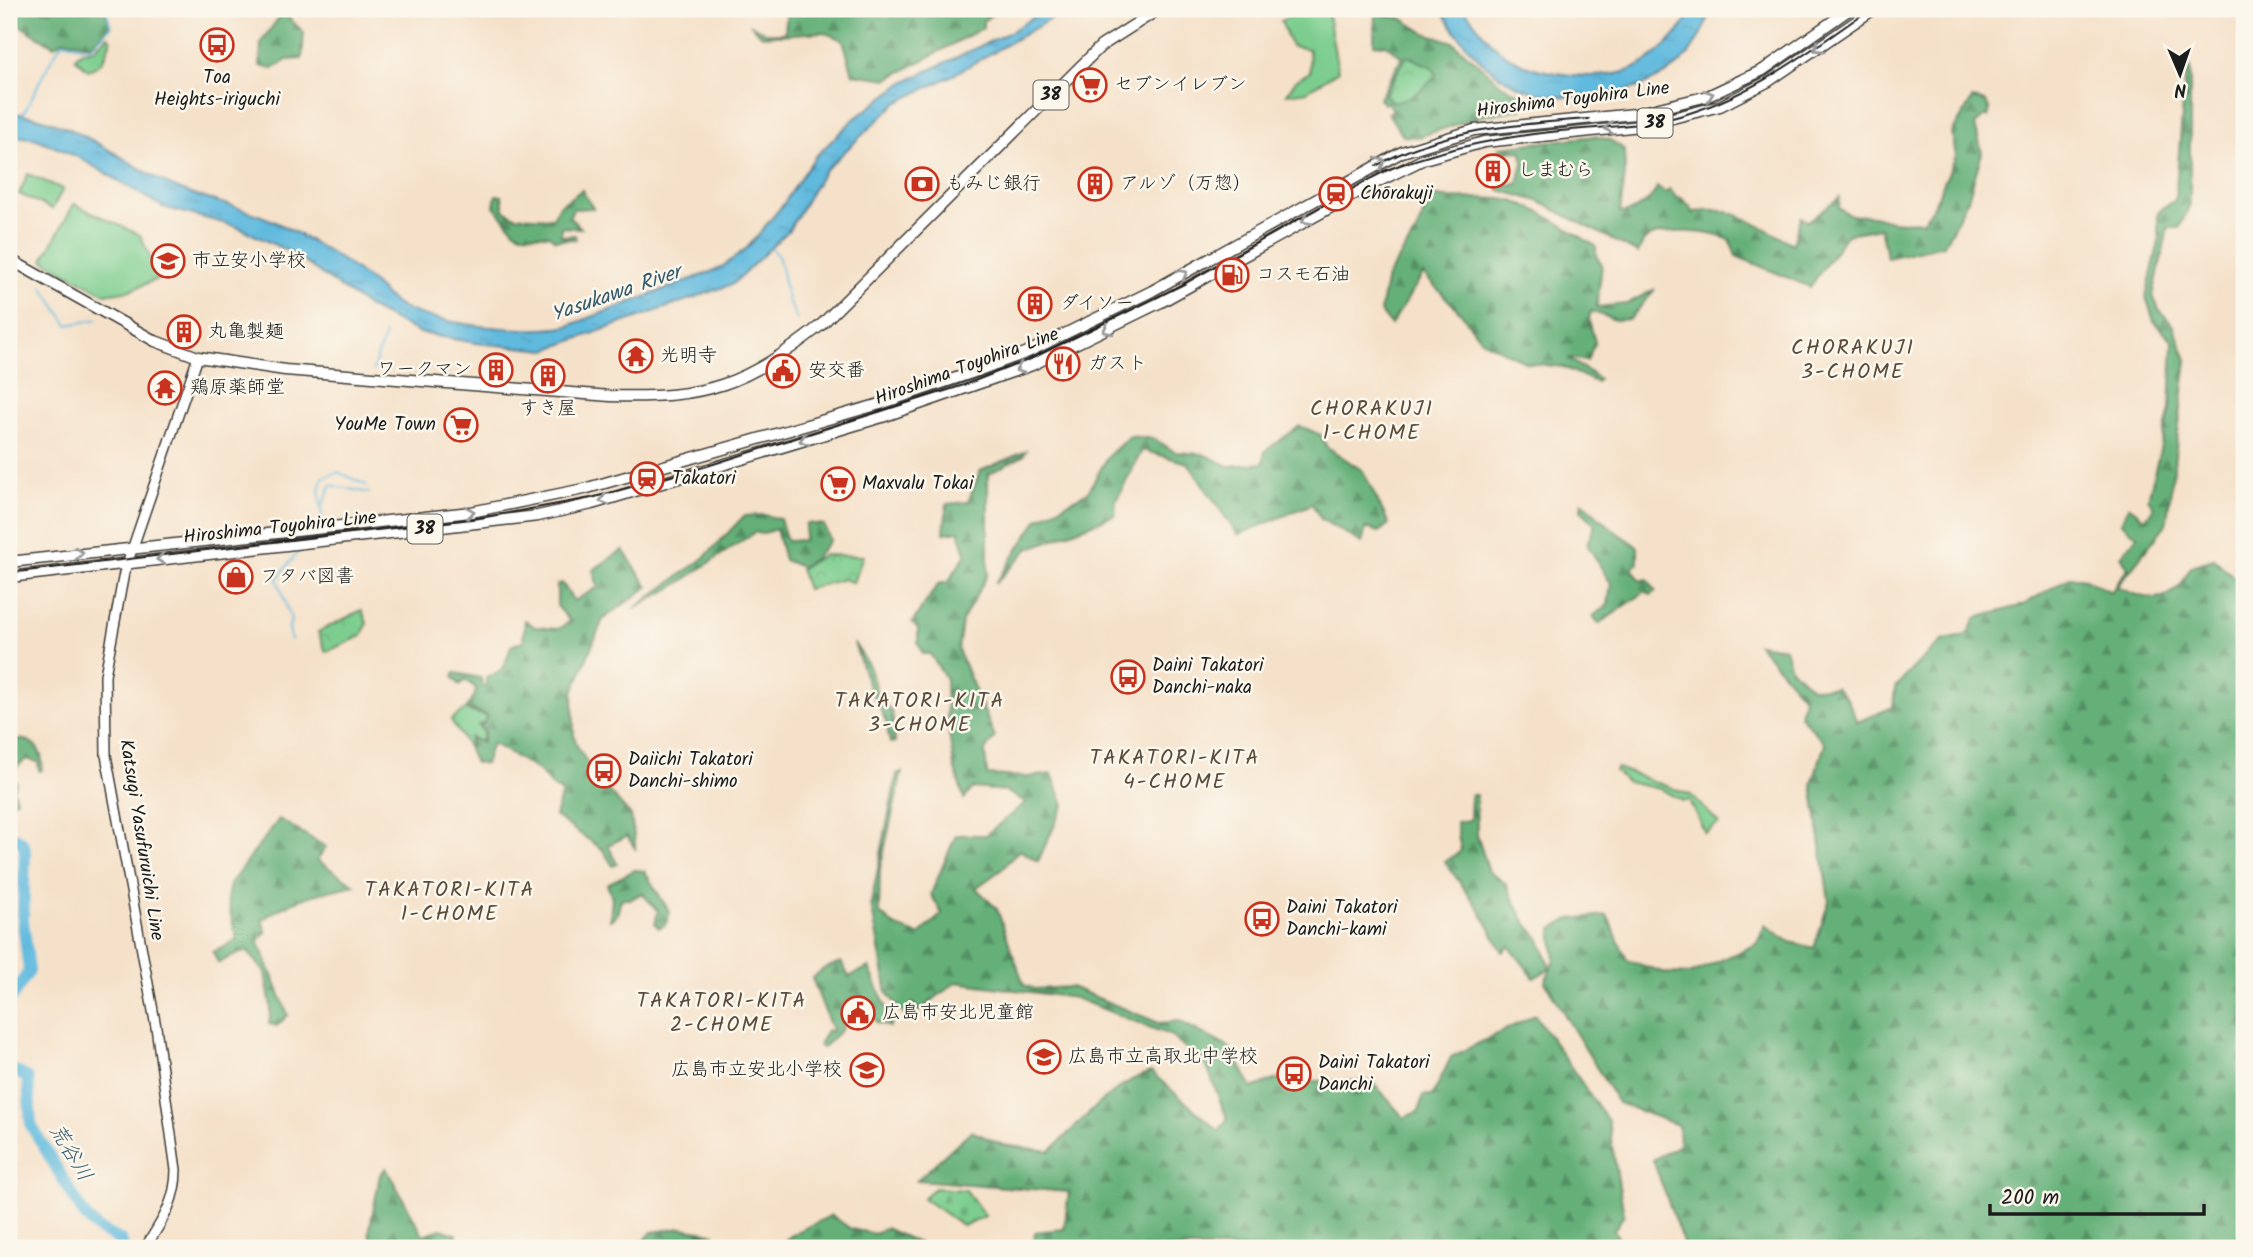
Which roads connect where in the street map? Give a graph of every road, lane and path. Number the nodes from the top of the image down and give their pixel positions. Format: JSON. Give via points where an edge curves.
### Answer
{"nodes":[{"id":1,"x":1159,"y":9,"type":"edge"},
{"id":2,"x":1850,"y":9,"type":"edge"},
{"id":3,"x":1874,"y":9,"type":"edge"},
{"id":4,"x":9,"y":259,"type":"edge"},
{"id":5,"x":198,"y":357,"type":"junction"},
{"id":6,"x":134,"y":548,"type":"junction"},
{"id":7,"x":9,"y":562,"type":"edge"},
{"id":8,"x":128,"y":563,"type":"junction"},
{"id":9,"x":9,"y":577,"type":"edge"},
{"id":10,"x":145,"y":1248,"type":"edge"}],
"edges":[{"from":1,"to":5,"type":"main road","number":"38","via":[[1101,46],[821,325],[782,357],[715,389],[655,397],[592,394],[285,370]]},
{"from":6,"to":2,"type":"main road","name":"Hiroshima Toyohira Line","number":"38","one_way":true,"via":[[471,512],[540,500],[923,390],[1079,328],[1402,152],[1474,130],[1635,114],[1708,96],[1763,70]]},
{"from":3,"to":8,"type":"main road","name":"Hiroshima Toyohira Line","number":"38","one_way":true,"via":[[1769,81],[1720,106],[1641,126],[1484,142],[1409,165],[1083,342],[986,383],[883,417],[538,516]]},
{"from":4,"to":5,"type":"main road","number":"38","via":[[155,341]]},
{"from":5,"to":6,"type":"main road","name":"Katsugi Yasufuruichi Line"},
{"from":7,"to":6,"type":"main road","name":"Hiroshima Toyohira Line","number":"38","one_way":true},
{"from":6,"to":8,"type":"main road","name":"Katsugi Yasufuruichi Line"},
{"from":8,"to":9,"type":"main road","name":"Hiroshima Toyohira Line","number":"38"},
{"from":8,"to":10,"type":"main road","name":"Katsugi Yasufuruichi Line","via":[[105,676],[107,755],[156,1027],[176,1170],[170,1205]]}]}
